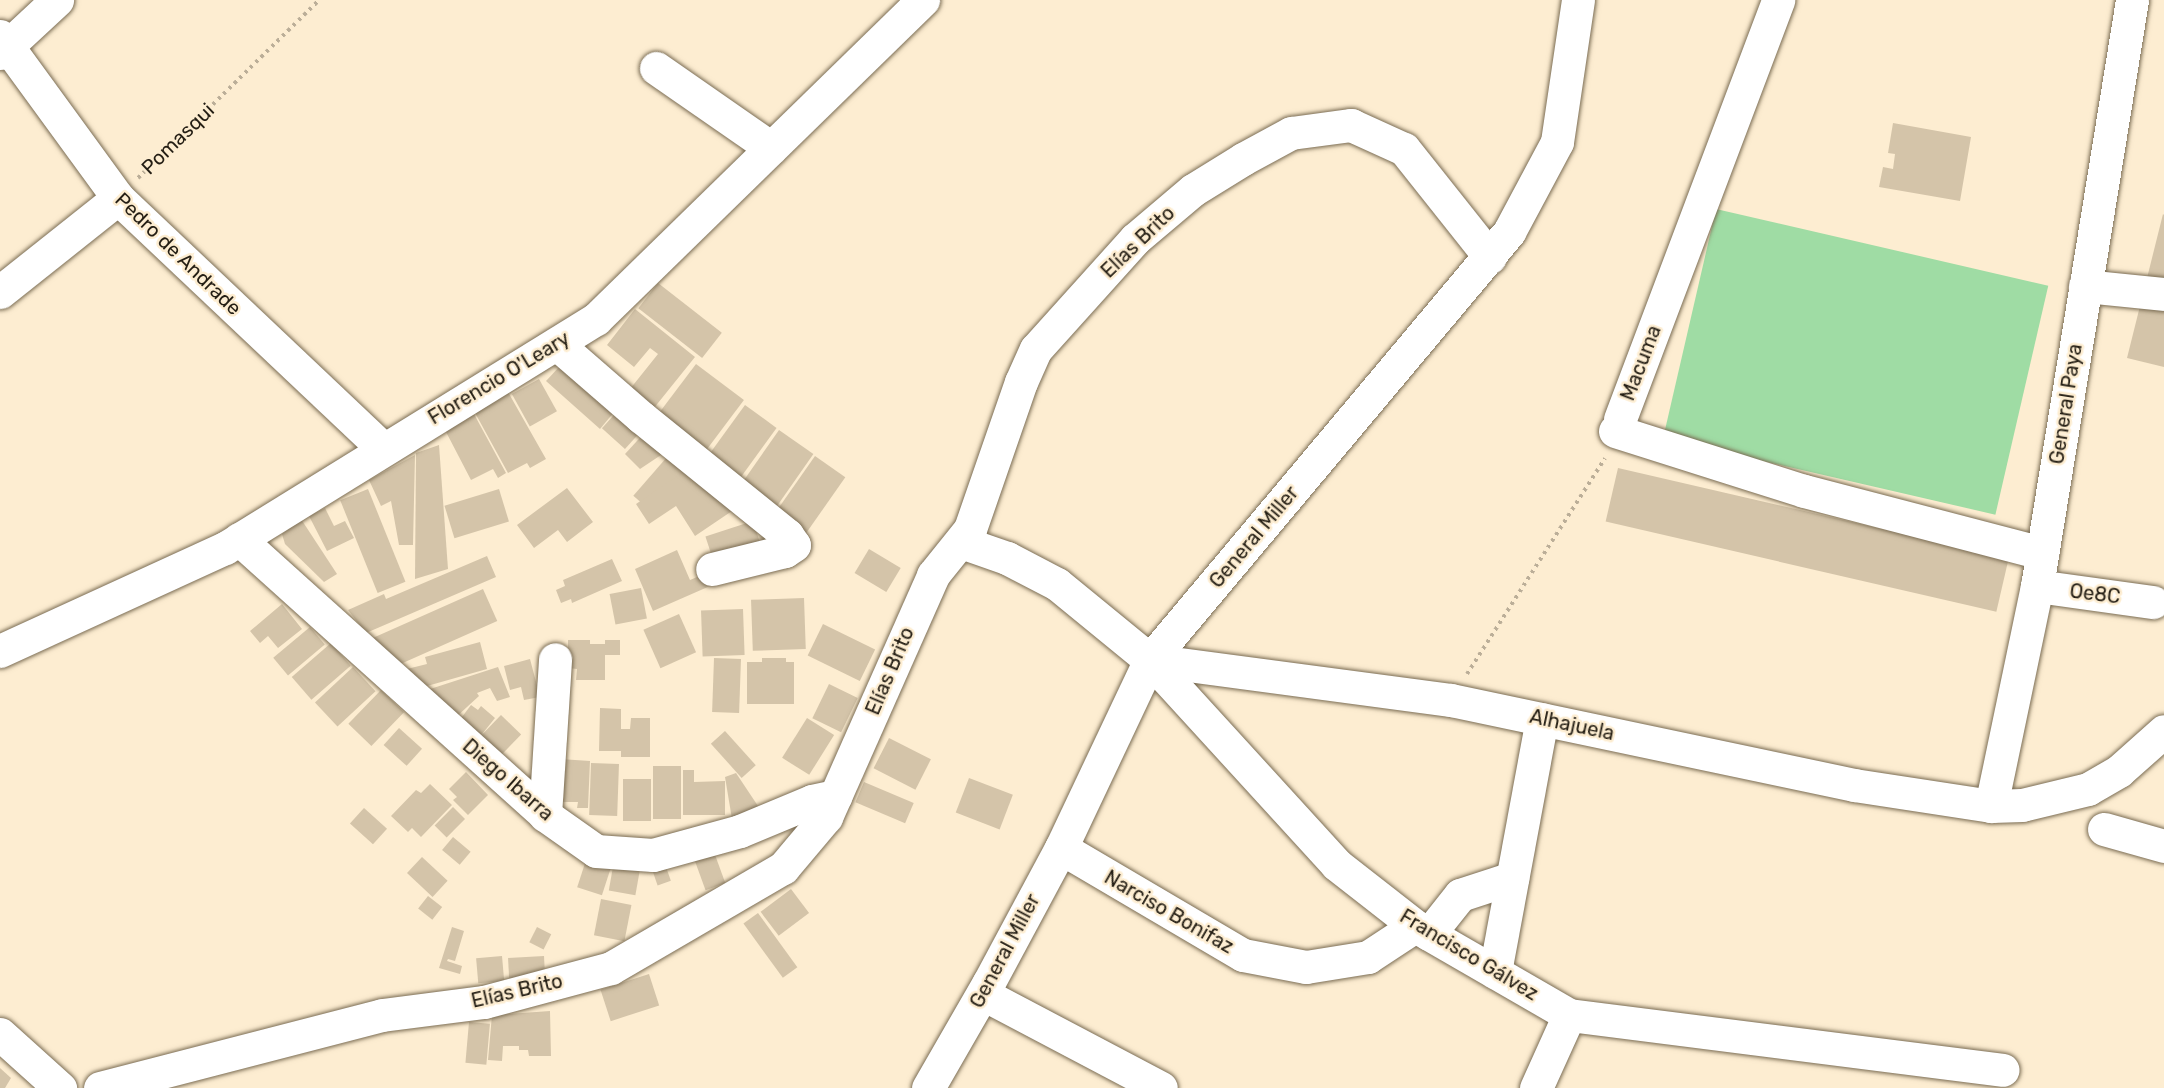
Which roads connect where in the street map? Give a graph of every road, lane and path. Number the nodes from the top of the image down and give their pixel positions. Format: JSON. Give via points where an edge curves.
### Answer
{"nodes":[{"id":1,"x":57,"y":0,"type":"edge"},
{"id":2,"x":319,"y":0,"type":"edge"},
{"id":3,"x":923,"y":0,"type":"edge"},
{"id":4,"x":1578,"y":0,"type":"edge"},
{"id":5,"x":1778,"y":0,"type":"edge"},
{"id":6,"x":2132,"y":0,"type":"edge"},
{"id":7,"x":2,"y":45,"type":"edge"},
{"id":8,"x":656,"y":68,"type":"dead end"},
{"id":9,"x":771,"y":148,"type":"junction"},
{"id":10,"x":117,"y":198,"type":"junction"},
{"id":11,"x":1490,"y":257,"type":"junction"},
{"id":12,"x":2085,"y":286,"type":"junction"},
{"id":13,"x":0,"y":292,"type":"edge"},
{"id":14,"x":2164,"y":294,"type":"edge"},
{"id":15,"x":557,"y":344,"type":"junction"},
{"id":16,"x":1617,"y":425,"type":"junction"},
{"id":17,"x":383,"y":449,"type":"junction"},
{"id":18,"x":239,"y":539,"type":"junction"},
{"id":19,"x":961,"y":542,"type":"junction"},
{"id":20,"x":2042,"y":553,"type":"junction"},
{"id":21,"x":712,"y":569,"type":"dead end"},
{"id":22,"x":2037,"y":586,"type":"junction"},
{"id":23,"x":2153,"y":602,"type":"dead end"},
{"id":24,"x":0,"y":651,"type":"edge"},
{"id":25,"x":555,"y":659,"type":"dead end"},
{"id":26,"x":1150,"y":660,"type":"junction"},
{"id":27,"x":1451,"y":700,"type":"junction"},
{"id":28,"x":1542,"y":719,"type":"junction"},
{"id":29,"x":2164,"y":730,"type":"edge"},
{"id":30,"x":835,"y":796,"type":"junction"},
{"id":31,"x":1991,"y":806,"type":"junction"},
{"id":32,"x":545,"y":815,"type":"junction"},
{"id":33,"x":2104,"y":829,"type":"dead end"},
{"id":34,"x":2164,"y":846,"type":"edge"},
{"id":35,"x":1061,"y":848,"type":"junction"},
{"id":36,"x":1512,"y":878,"type":"junction"},
{"id":37,"x":1422,"y":930,"type":"junction"},
{"id":38,"x":1495,"y":972,"type":"junction"},
{"id":39,"x":983,"y":994,"type":"junction"},
{"id":40,"x":1569,"y":1015,"type":"junction"},
{"id":41,"x":0,"y":1034,"type":"edge"},
{"id":42,"x":2003,"y":1070,"type":"dead end"},
{"id":43,"x":60,"y":1088,"type":"edge"},
{"id":44,"x":100,"y":1088,"type":"edge"},
{"id":45,"x":928,"y":1088,"type":"edge"},
{"id":46,"x":1161,"y":1088,"type":"edge"},
{"id":47,"x":1536,"y":1088,"type":"edge"}],
"edges":[{"from":1,"to":7,"type":"street"},
{"from":2,"to":10,"type":"path","name":"Pomasqui"},
{"from":3,"to":9,"type":"street","name":"Florencio O'Leary"},
{"from":4,"to":11,"type":"street","name":"General Miller","via":[[1557,142],[1509,232]]},
{"from":5,"to":16,"type":"street","name":"Macuma"},
{"from":6,"to":12,"type":"street","name":"General Paya"},
{"from":7,"to":10,"type":"street","name":"Pedro de Andrade"},
{"from":8,"to":9,"type":"street"},
{"from":9,"to":15,"type":"street","name":"Florencio O'Leary","via":[[596,318]]},
{"from":10,"to":13,"type":"street"},
{"from":10,"to":17,"type":"street","name":"Pedro de Andrade"},
{"from":11,"to":19,"type":"street","name":"Elías Brito","via":[[1404,149],[1351,125],[1291,133],[1193,190],[1135,239],[1036,349],[970,529]]},
{"from":11,"to":26,"type":"street","name":"General Miller"},
{"from":12,"to":14,"type":"street"},
{"from":12,"to":20,"type":"street","name":"General Paya"},
{"from":15,"to":17,"type":"street","name":"Florencio O'Leary"},
{"from":15,"to":21,"type":"street","via":[[787,535],[794,545],[785,551]]},
{"from":16,"to":20,"type":"street","via":[[1804,491]]},
{"from":16,"to":27,"type":"path","via":[[1602,465]]},
{"from":17,"to":18,"type":"street","name":"Florencio O'Leary"},
{"from":18,"to":24,"type":"street","name":"Florencio O'Leary"},
{"from":18,"to":32,"type":"street","name":"Diego Ibarra"},
{"from":19,"to":26,"type":"street","name":"Francisco Gálvez","via":[[1007,558],[1057,584]]},
{"from":19,"to":30,"type":"street","name":"Elías Brito","via":[[933,575]]},
{"from":20,"to":22,"type":"street","name":"General Paya"},
{"from":22,"to":23,"type":"street","name":"Oe8C"},
{"from":22,"to":31,"type":"street","name":"General Paya"},
{"from":25,"to":32,"type":"street"},
{"from":26,"to":27,"type":"street","name":"Alhajuela"},
{"from":26,"to":35,"type":"street","name":"General Miller"},
{"from":26,"to":37,"type":"street","name":"Francisco Gálvez","via":[[1337,865]]},
{"from":27,"to":28,"type":"street","name":"Alhajuela"},
{"from":28,"to":31,"type":"street","name":"Alhajuela","via":[[1854,785]]},
{"from":28,"to":36,"type":"street"},
{"from":29,"to":31,"type":"street","name":"Alhajuela","via":[[2119,771],[2088,789],[2022,805]]},
{"from":30,"to":32,"type":"street","name":"Diego Ibarra","via":[[812,801],[740,831],[652,855],[596,851]]},
{"from":30,"to":44,"type":"street","name":"Elías Brito","via":[[826,817],[783,868],[610,968],[484,1002],[382,1016]]},
{"from":33,"to":34,"type":"street"},
{"from":35,"to":37,"type":"street","name":"Narciso Bonifaz","via":[[1243,955],[1316,966],[1368,957]]},
{"from":35,"to":39,"type":"street","name":"General Miller"},
{"from":36,"to":37,"type":"street","name":"Narciso Bonifaz","via":[[1460,895]]},
{"from":36,"to":38,"type":"street"},
{"from":37,"to":38,"type":"street","name":"Francisco Gálvez"},
{"from":38,"to":40,"type":"street","name":"Francisco Gálvez"},
{"from":39,"to":45,"type":"street","name":"General Miller"},
{"from":39,"to":46,"type":"street"},
{"from":40,"to":42,"type":"street","name":"Francisco Gálvez"},
{"from":40,"to":47,"type":"street"},
{"from":41,"to":43,"type":"street"}]}
